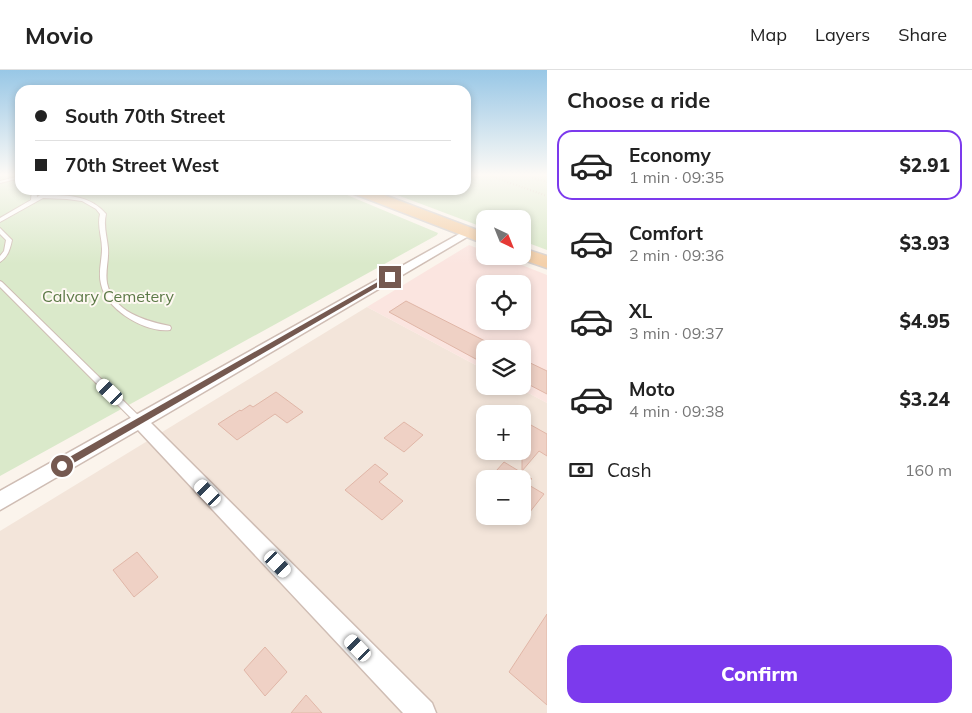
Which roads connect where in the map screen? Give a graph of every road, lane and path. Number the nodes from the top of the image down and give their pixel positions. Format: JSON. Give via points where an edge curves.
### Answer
{"nodes":[{"id":1,"x":29,"y":204,"type":"edge"},
{"id":2,"x":90,"y":204,"type":"edge"},
{"id":3,"x":394,"y":204,"type":"edge"},
{"id":4,"x":0,"y":220,"type":"edge"},
{"id":5,"x":0,"y":230,"type":"edge"},
{"id":6,"x":468,"y":232,"type":"junction"},
{"id":7,"x":476,"y":235,"type":"edge"},
{"id":8,"x":531,"y":256,"type":"edge"},
{"id":9,"x":0,"y":260,"type":"edge"},
{"id":10,"x":547,"y":262,"type":"edge"},
{"id":11,"x":0,"y":283,"type":"edge"},
{"id":12,"x":167,"y":328,"type":"dead end"},
{"id":13,"x":139,"y":421,"type":"junction"},
{"id":14,"x":0,"y":501,"type":"edge"},
{"id":15,"x":422,"y":713,"type":"edge"}],
"edges":[{"from":1,"to":4,"type":"lane"},
{"from":2,"to":12,"type":"lane","via":[[103,214],[104,285],[108,294],[125,313],[153,326]]},
{"from":3,"to":6,"type":"main road"},
{"from":5,"to":9,"type":"lane","via":[[9,240],[7,251]]},
{"from":6,"to":7,"type":"main road"},
{"from":6,"to":13,"type":"street"},
{"from":8,"to":10,"type":"main road"},
{"from":11,"to":13,"type":"lane"},
{"from":13,"to":14,"type":"street"},
{"from":13,"to":15,"type":"street"}]}
